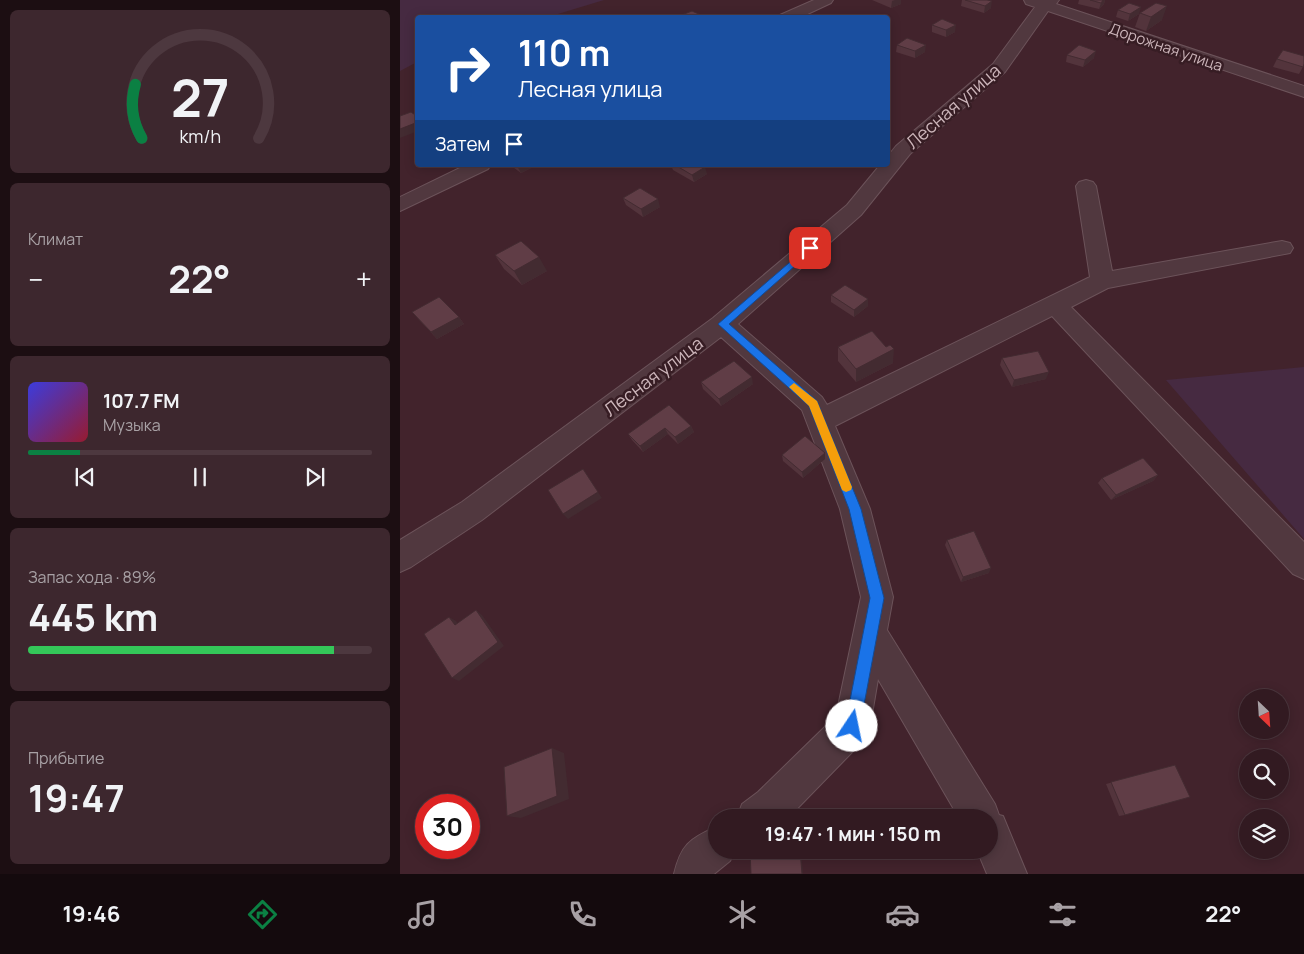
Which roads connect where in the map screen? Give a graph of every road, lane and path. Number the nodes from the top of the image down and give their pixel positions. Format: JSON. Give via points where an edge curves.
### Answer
{"nodes":[{"id":1,"x":826,"y":0,"type":"edge"},
{"id":2,"x":1041,"y":2,"type":"edge"},
{"id":3,"x":792,"y":15,"type":"edge"},
{"id":4,"x":1304,"y":92,"type":"edge"},
{"id":5,"x":890,"y":166,"type":"edge"},
{"id":6,"x":477,"y":167,"type":"edge"},
{"id":7,"x":889,"y":167,"type":"edge"},
{"id":8,"x":1086,"y":186,"type":"dead end"},
{"id":9,"x":400,"y":205,"type":"edge"},
{"id":10,"x":1282,"y":248,"type":"dead end"},
{"id":11,"x":1102,"y":281,"type":"junction"},
{"id":12,"x":1055,"y":304,"type":"junction"},
{"id":13,"x":722,"y":324,"type":"junction"},
{"id":14,"x":820,"y":421,"type":"junction"},
{"id":15,"x":400,"y":557,"type":"edge"},
{"id":16,"x":1304,"y":564,"type":"edge"},
{"id":17,"x":870,"y":633,"type":"junction"},
{"id":18,"x":768,"y":809,"type":"edge"},
{"id":19,"x":976,"y":809,"type":"edge"},
{"id":20,"x":998,"y":852,"type":"edge"},
{"id":21,"x":708,"y":853,"type":"edge"},
{"id":22,"x":694,"y":874,"type":"edge"},
{"id":23,"x":1007,"y":874,"type":"edge"}],
"edges":[{"from":1,"to":3,"type":"street"},
{"from":2,"to":4,"type":"street","name":"Дорожная улица"},
{"from":2,"to":5,"type":"street","name":"Лесная улица","via":[[999,68],[903,150]]},
{"from":6,"to":9,"type":"street"},
{"from":7,"to":13,"type":"street","name":"Лесная улица","via":[[854,210]]},
{"from":8,"to":11,"type":"street"},
{"from":10,"to":11,"type":"street"},
{"from":11,"to":12,"type":"street"},
{"from":12,"to":14,"type":"street"},
{"from":12,"to":16,"type":"street"},
{"from":13,"to":14,"type":"street","via":[[813,404]]},
{"from":13,"to":15,"type":"street","name":"Лесная улица","via":[[472,511]]},
{"from":14,"to":17,"type":"street","via":[[855,509],[877,598]]},
{"from":17,"to":18,"type":"street","via":[[852,726]]},
{"from":17,"to":19,"type":"street"},
{"from":20,"to":23,"type":"street"},
{"from":21,"to":22,"type":"street","via":[[697,861]]}]}
